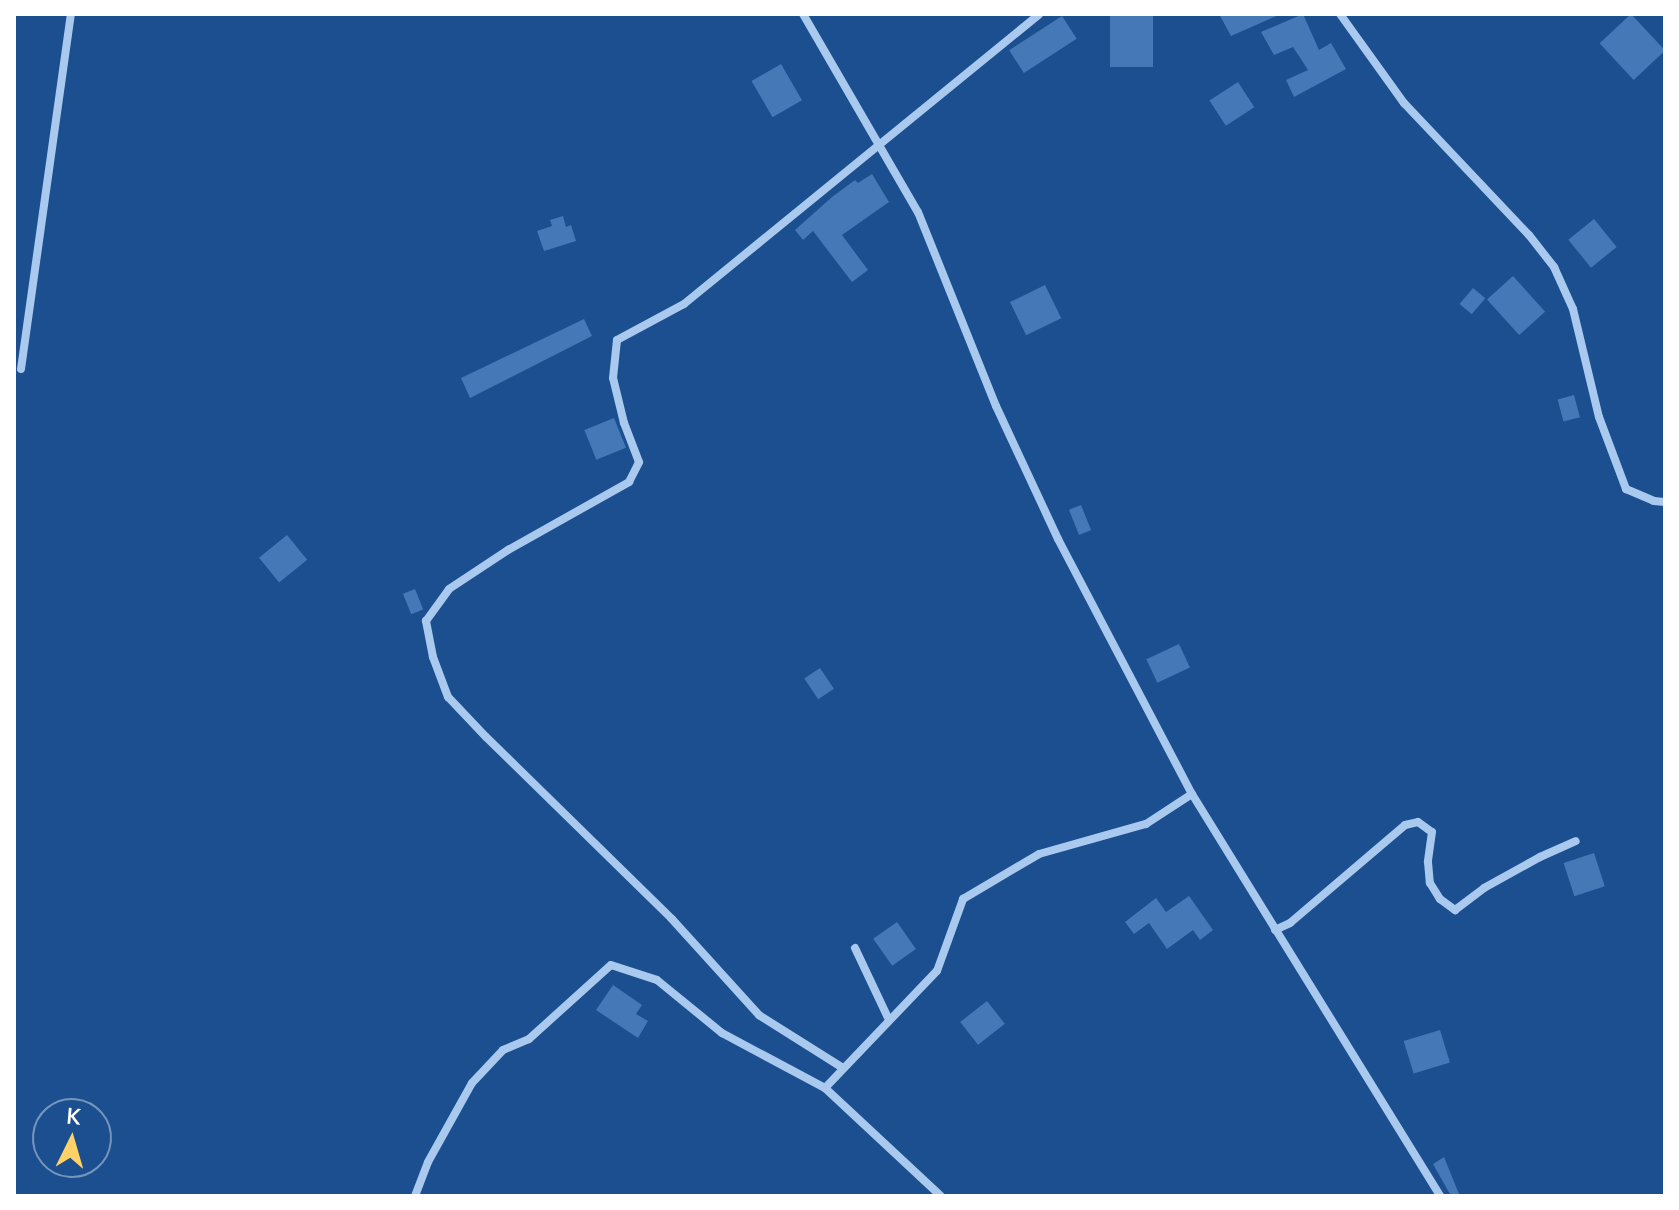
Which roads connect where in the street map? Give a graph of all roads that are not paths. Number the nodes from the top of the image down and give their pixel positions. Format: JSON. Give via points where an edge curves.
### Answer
{"nodes":[{"id":1,"x":71,"y":14,"type":"edge"},
{"id":2,"x":803,"y":14,"type":"edge"},
{"id":3,"x":1039,"y":14,"type":"edge"},
{"id":4,"x":1340,"y":14,"type":"edge"},
{"id":5,"x":881,"y":144,"type":"junction"},
{"id":6,"x":21,"y":369,"type":"dead end"},
{"id":7,"x":1665,"y":502,"type":"edge"},
{"id":8,"x":1192,"y":794,"type":"junction"},
{"id":9,"x":1576,"y":841,"type":"dead end"},
{"id":10,"x":1275,"y":930,"type":"junction"},
{"id":11,"x":855,"y":948,"type":"dead end"},
{"id":12,"x":889,"y":1020,"type":"junction"},
{"id":13,"x":843,"y":1068,"type":"junction"},
{"id":14,"x":825,"y":1088,"type":"junction"},
{"id":15,"x":415,"y":1196,"type":"edge"},
{"id":16,"x":941,"y":1196,"type":"edge"},
{"id":17,"x":1440,"y":1196,"type":"edge"}],
"edges":[{"from":1,"to":6,"type":"street"},
{"from":2,"to":5,"type":"street"},
{"from":3,"to":5,"type":"street"},
{"from":4,"to":7,"type":"street","via":[[1404,103],[1554,267],[1573,309],[1599,417],[1626,489]]},
{"from":5,"to":8,"type":"street","via":[[918,212],[996,406],[1058,539]]},
{"from":5,"to":13,"type":"street","via":[[684,304],[617,340],[613,378],[639,462],[629,482],[449,589],[426,621],[448,697],[672,919],[759,1015]]},
{"from":8,"to":10,"type":"street"},
{"from":8,"to":12,"type":"street","via":[[1146,824],[1039,854],[963,899],[937,971]]},
{"from":9,"to":10,"type":"street","via":[[1484,888],[1455,910],[1430,883],[1432,832],[1418,822],[1405,825]]},
{"from":10,"to":17,"type":"street"},
{"from":11,"to":12,"type":"street"},
{"from":12,"to":13,"type":"street"},
{"from":13,"to":14,"type":"street"},
{"from":14,"to":15,"type":"street","via":[[722,1033],[657,980],[611,965],[529,1039],[503,1050],[472,1083]]},
{"from":14,"to":16,"type":"street"}]}
